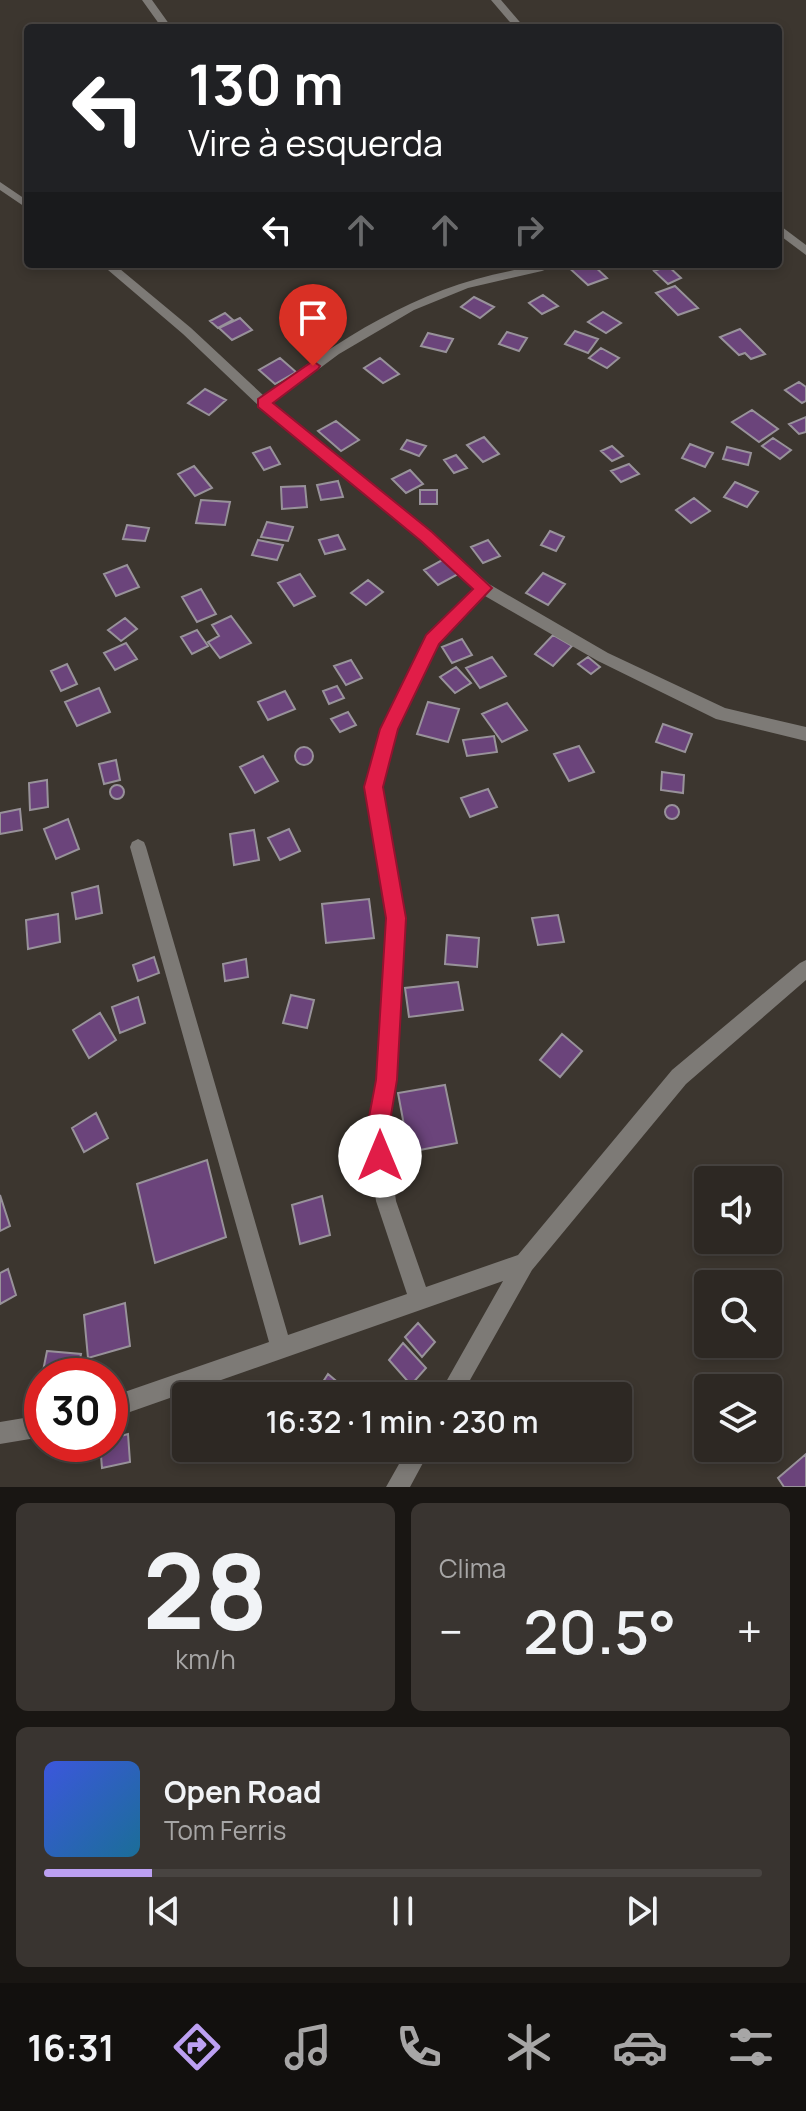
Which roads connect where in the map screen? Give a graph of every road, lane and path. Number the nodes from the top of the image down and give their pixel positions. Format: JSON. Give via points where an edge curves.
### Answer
{"nodes":[{"id":1,"x":147,"y":0,"type":"edge"},
{"id":2,"x":496,"y":0,"type":"edge"},
{"id":3,"x":164,"y":24,"type":"edge"},
{"id":4,"x":517,"y":24,"type":"edge"},
{"id":5,"x":0,"y":185,"type":"edge"},
{"id":6,"x":24,"y":203,"type":"edge"},
{"id":7,"x":782,"y":231,"type":"edge"},
{"id":8,"x":806,"y":251,"type":"edge"},
{"id":9,"x":112,"y":268,"type":"edge"},
{"id":10,"x":536,"y":268,"type":"edge"},
{"id":11,"x":264,"y":403,"type":"junction"},
{"id":12,"x":484,"y":588,"type":"junction"},
{"id":13,"x":806,"y":734,"type":"edge"},
{"id":14,"x":138,"y":847,"type":"dead end"},
{"id":15,"x":806,"y":969,"type":"edge"},
{"id":16,"x":525,"y":1263,"type":"junction"},
{"id":17,"x":419,"y":1298,"type":"junction"},
{"id":18,"x":281,"y":1348,"type":"junction"},
{"id":19,"x":457,"y":1382,"type":"edge"},
{"id":20,"x":128,"y":1402,"type":"edge"},
{"id":21,"x":24,"y":1429,"type":"edge"},
{"id":22,"x":0,"y":1433,"type":"edge"},
{"id":23,"x":412,"y":1462,"type":"edge"},
{"id":24,"x":397,"y":1487,"type":"edge"}],
"edges":[{"from":1,"to":3,"type":"street"},
{"from":2,"to":4,"type":"street"},
{"from":5,"to":6,"type":"street"},
{"from":7,"to":8,"type":"street"},
{"from":9,"to":11,"type":"street"},
{"from":10,"to":11,"type":"street","via":[[465,285],[393,315],[337,347]]},
{"from":11,"to":12,"type":"street"},
{"from":12,"to":13,"type":"street","via":[[603,657],[722,714]]},
{"from":12,"to":17,"type":"street","via":[[432,640],[389,729],[374,787],[396,918],[386,1080],[377,1133],[386,1201]]},
{"from":14,"to":18,"type":"street"},
{"from":15,"to":16,"type":"street","via":[[679,1077]]},
{"from":16,"to":17,"type":"street"},
{"from":16,"to":19,"type":"street"},
{"from":17,"to":18,"type":"street"},
{"from":18,"to":20,"type":"street"},
{"from":21,"to":22,"type":"street"},
{"from":23,"to":24,"type":"street"}]}
